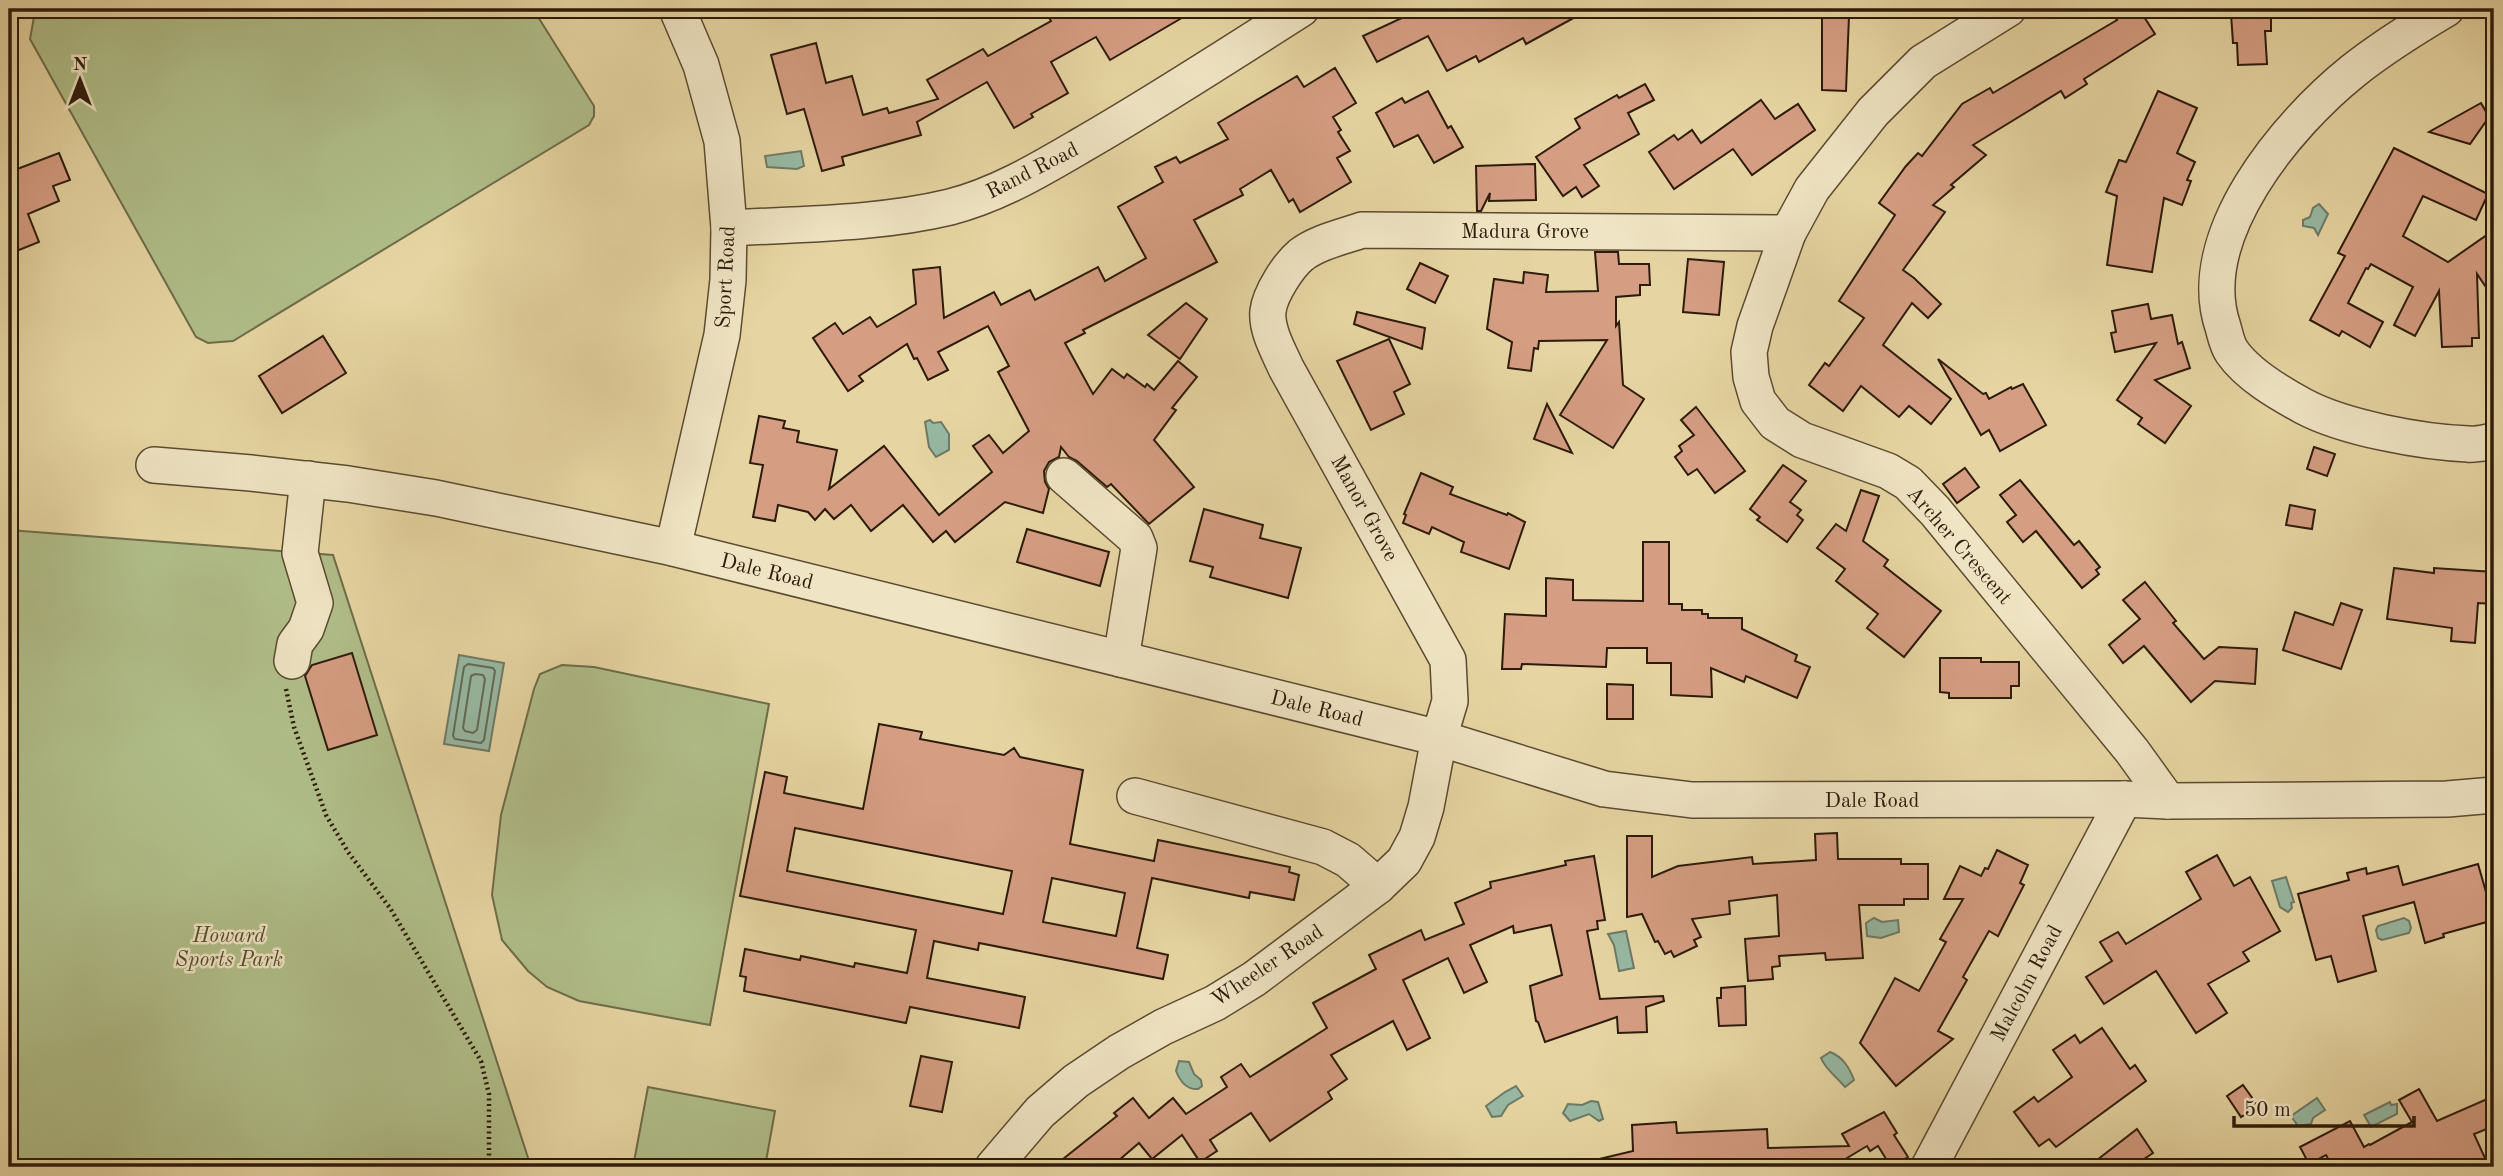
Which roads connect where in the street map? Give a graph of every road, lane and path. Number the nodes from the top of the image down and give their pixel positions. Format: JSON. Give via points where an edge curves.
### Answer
{"nodes":[{"id":1,"x":677,"y":9,"type":"edge"},
{"id":2,"x":1300,"y":9,"type":"edge"},
{"id":3,"x":2008,"y":9,"type":"edge"},
{"id":4,"x":2446,"y":9,"type":"edge"},
{"id":5,"x":729,"y":228,"type":"junction"},
{"id":6,"x":1788,"y":233,"type":"junction"},
{"id":7,"x":1280,"y":281,"type":"joint"},
{"id":8,"x":2494,"y":441,"type":"edge"},
{"id":9,"x":154,"y":465,"type":"dead end"},
{"id":10,"x":1064,"y":476,"type":"dead end"},
{"id":11,"x":308,"y":479,"type":"junction"},
{"id":12,"x":673,"y":548,"type":"junction"},
{"id":13,"x":1121,"y":659,"type":"junction"},
{"id":14,"x":292,"y":661,"type":"joint"},
{"id":15,"x":1439,"y":738,"type":"junction"},
{"id":16,"x":1135,"y":796,"type":"dead end"},
{"id":17,"x":2494,"y":796,"type":"edge"},
{"id":18,"x":2124,"y":799,"type":"junction"},
{"id":19,"x":2168,"y":801,"type":"junction"},
{"id":20,"x":1378,"y":886,"type":"junction"},
{"id":21,"x":489,"y":1167,"type":"edge"},
{"id":22,"x":993,"y":1167,"type":"edge"},
{"id":23,"x":1929,"y":1167,"type":"edge"}],
"edges":[{"from":1,"to":5,"type":"street","name":"Sport Road","via":[[701,65],[722,141]]},
{"from":2,"to":5,"type":"street","name":"Rand Road","via":[[1143,110],[1003,188],[952,207],[919,213]]},
{"from":3,"to":6,"type":"street","name":"Archer Crescent","via":[[1923,62],[1899,84],[1812,189]]},
{"from":4,"to":8,"type":"street","via":[[2352,72],[2302,120],[2249,186],[2226,235],[2217,271],[2217,309],[2231,351],[2269,388],[2318,414],[2420,439],[2470,444]]},
{"from":5,"to":12,"type":"street","name":"Sport Road","via":[[722,335]]},
{"from":6,"to":7,"type":"street","name":"Madura Grove","via":[[1362,230],[1301,256]]},
{"from":6,"to":19,"type":"street","name":"Archer Crescent","via":[[1749,352],[1758,401],[1775,423],[1802,440],[1888,471],[1908,483],[2106,719]]},
{"from":7,"to":15,"type":"street","name":"Manor Grove","via":[[1268,311],[1286,368],[1448,660],[1450,701]]},
{"from":9,"to":11,"type":"street","name":"Dale Road"},
{"from":10,"to":13,"type":"street","via":[[1135,537],[1139,548]]},
{"from":11,"to":12,"type":"street","name":"Dale Road","via":[[436,498]]},
{"from":11,"to":14,"type":"street","via":[[300,553],[315,603]]},
{"from":12,"to":13,"type":"street","name":"Dale Road"},
{"from":13,"to":15,"type":"street","name":"Dale Road"},
{"from":14,"to":21,"type":"path","via":[[286,690],[293,727],[326,815],[390,908],[481,1061],[489,1094]]},
{"from":15,"to":18,"type":"street","name":"Dale Road","via":[[1605,789],[1692,800]]},
{"from":15,"to":20,"type":"street","name":"Wheeler Road","via":[[1417,837],[1404,862]]},
{"from":16,"to":20,"type":"street","via":[[1323,848],[1348,860]]},
{"from":17,"to":19,"type":"street","name":"Dale Road"},
{"from":18,"to":19,"type":"street","name":"Dale Road"},
{"from":18,"to":23,"type":"street","name":"Malcolm Road"},
{"from":20,"to":22,"type":"street","name":"Wheeler Road","via":[[1254,979],[1119,1052],[1076,1081],[1040,1112]]}]}
